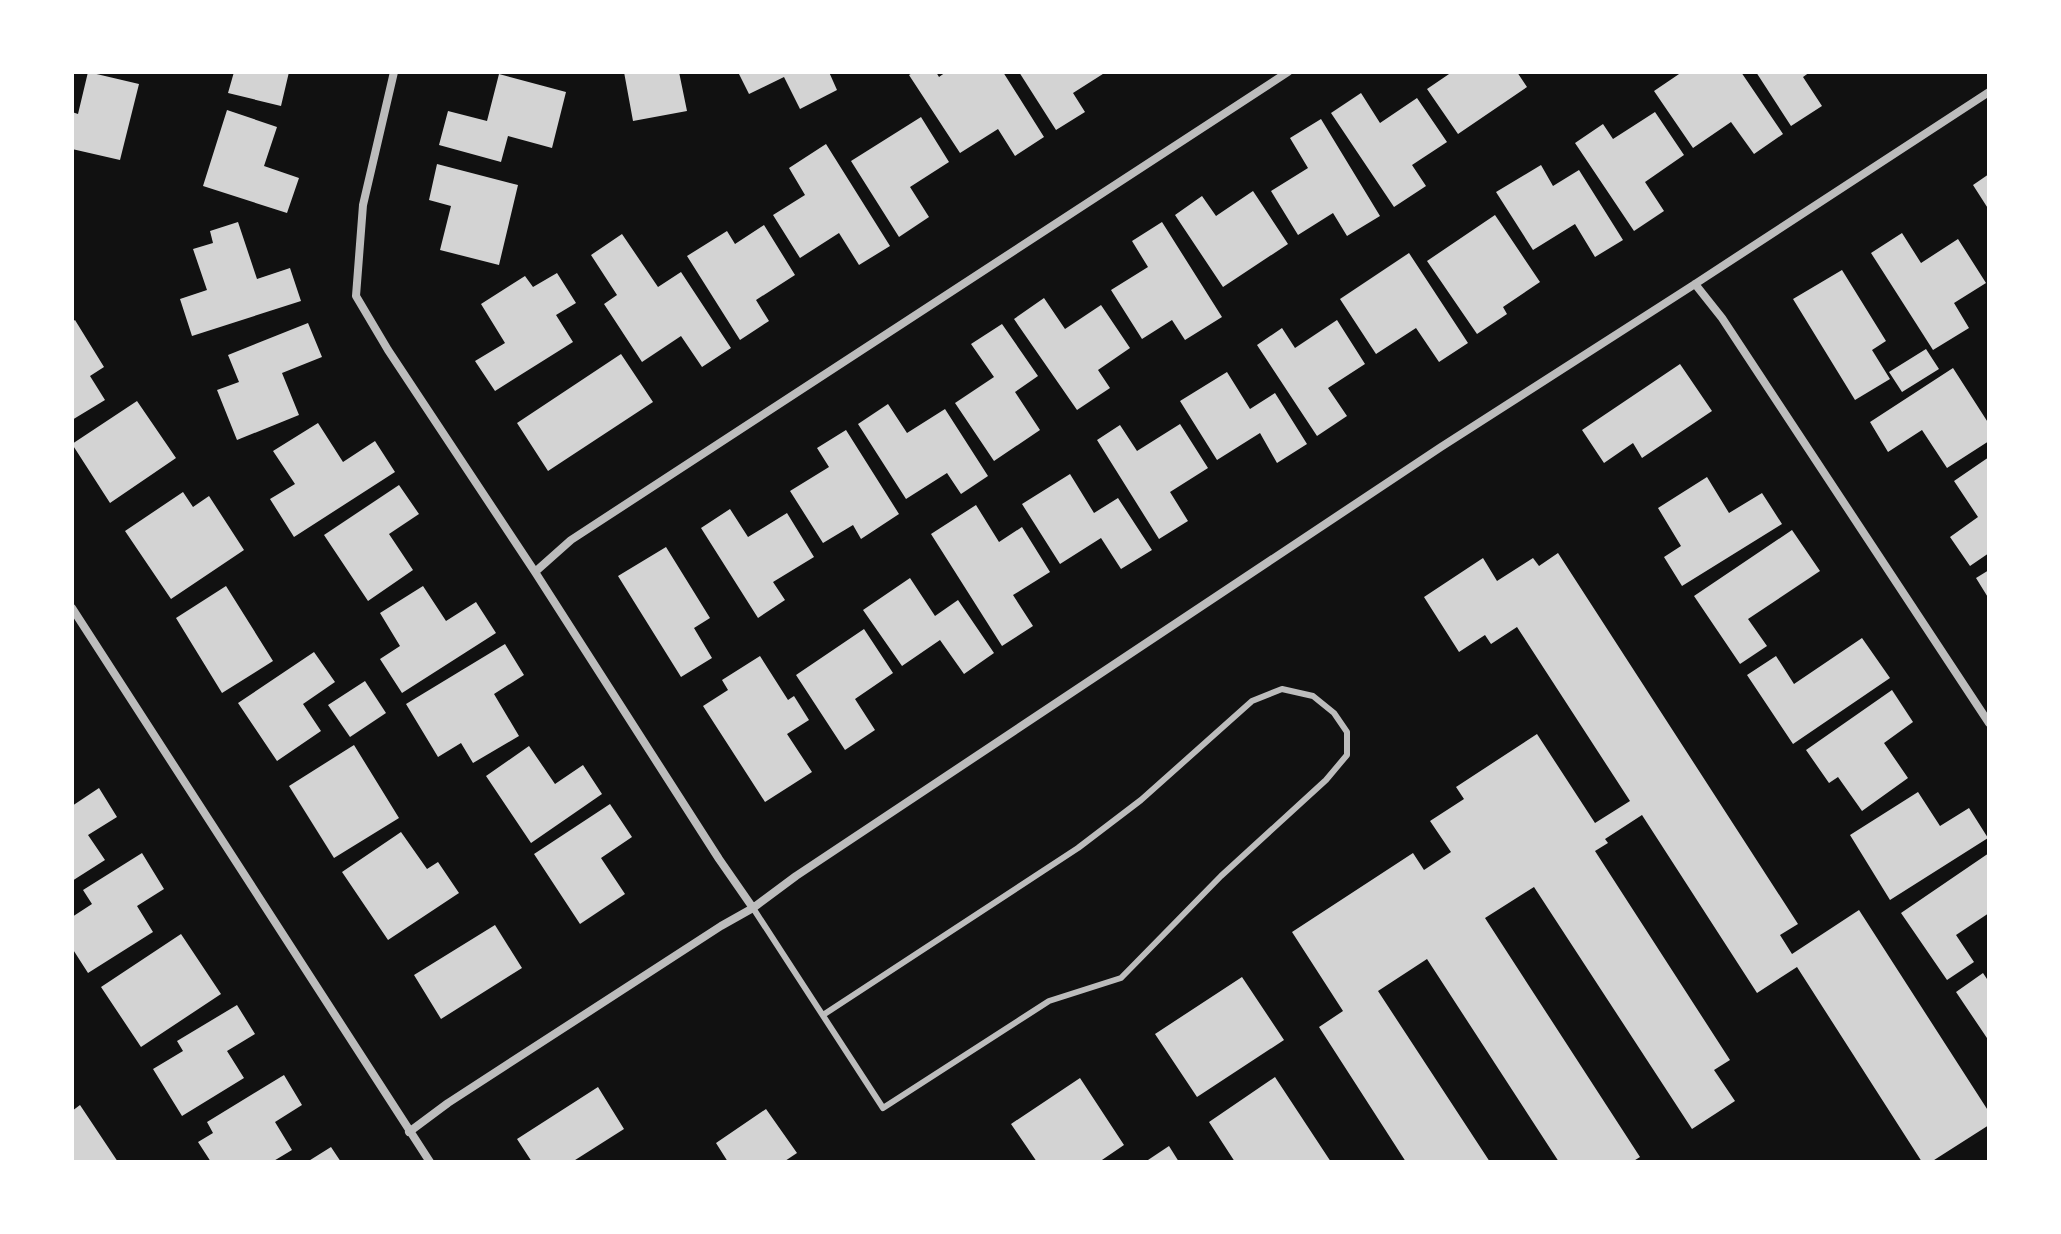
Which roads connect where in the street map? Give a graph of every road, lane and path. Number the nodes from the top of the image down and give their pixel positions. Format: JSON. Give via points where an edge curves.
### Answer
{"nodes":[{"id":1,"x":394,"y":72,"type":"edge"},
{"id":2,"x":1288,"y":72,"type":"edge"},
{"id":3,"x":1989,"y":92,"type":"edge"},
{"id":4,"x":1695,"y":284,"type":"junction"},
{"id":5,"x":535,"y":572,"type":"junction"},
{"id":6,"x":72,"y":608,"type":"edge"},
{"id":7,"x":1989,"y":723,"type":"edge"},
{"id":8,"x":753,"y":908,"type":"junction"},
{"id":9,"x":823,"y":1015,"type":"junction"},
{"id":10,"x":409,"y":1132,"type":"junction"},
{"id":11,"x":430,"y":1162,"type":"edge"}],
"edges":[{"from":1,"to":5,"type":"street","via":[[363,205],[356,296]]},
{"from":2,"to":5,"type":"street","via":[[571,540]]},
{"from":3,"to":4,"type":"street"},
{"from":4,"to":7,"type":"street"},
{"from":4,"to":8,"type":"street","via":[[1428,455]]},
{"from":5,"to":8,"type":"street"},
{"from":6,"to":10,"type":"street"},
{"from":8,"to":9,"type":"lane"},
{"from":8,"to":10,"type":"street"},
{"from":9,"to":9,"type":"lane","via":[[883,1108],[1049,1001],[1121,978],[1326,780],[1347,755],[1347,732],[1313,696],[1282,689],[1252,701],[1078,848]]},
{"from":10,"to":11,"type":"street"}]}
